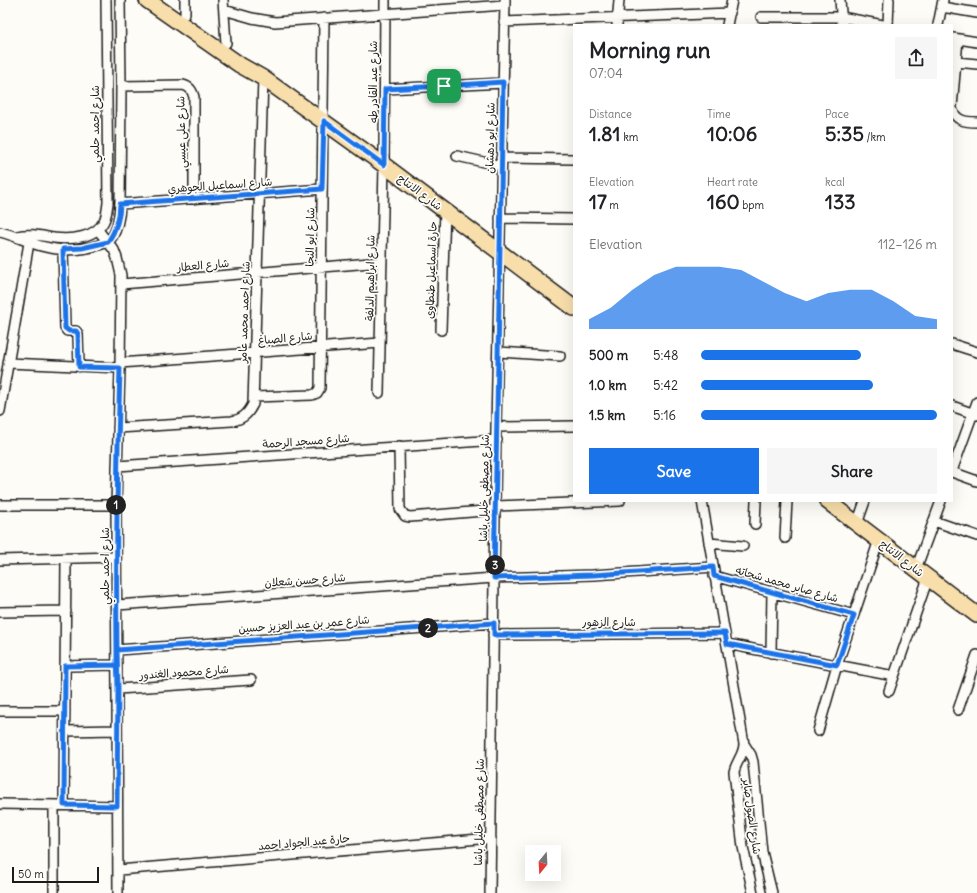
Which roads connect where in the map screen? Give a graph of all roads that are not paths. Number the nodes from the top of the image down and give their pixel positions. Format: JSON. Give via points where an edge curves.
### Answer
{"nodes":[{"id":1,"x":106,"y":0,"type":"edge"},
{"id":2,"x":120,"y":0,"type":"edge"},
{"id":3,"x":147,"y":0,"type":"edge"},
{"id":4,"x":165,"y":0,"type":"edge"},
{"id":5,"x":222,"y":0,"type":"edge"},
{"id":6,"x":385,"y":0,"type":"edge"},
{"id":7,"x":619,"y":0,"type":"edge"},
{"id":8,"x":732,"y":0,"type":"edge"},
{"id":9,"x":840,"y":0,"type":"edge"},
{"id":10,"x":889,"y":0,"type":"edge"},
{"id":11,"x":504,"y":2,"type":"edge"},
{"id":12,"x":942,"y":4,"type":"edge"},
{"id":13,"x":185,"y":7,"type":"edge"},
{"id":14,"x":224,"y":10,"type":"junction"},
{"id":15,"x":730,"y":13,"type":"junction"},
{"id":16,"x":977,"y":13,"type":"edge"},
{"id":17,"x":385,"y":14,"type":"junction"},
{"id":18,"x":762,"y":17,"type":"dead end"},
{"id":19,"x":324,"y":18,"type":"junction"},
{"id":20,"x":617,"y":21,"type":"edge"},
{"id":21,"x":842,"y":21,"type":"edge"},
{"id":22,"x":504,"y":22,"type":"junction"},
{"id":23,"x":728,"y":24,"type":"edge"},
{"id":24,"x":873,"y":24,"type":"edge"},
{"id":25,"x":888,"y":24,"type":"edge"},
{"id":26,"x":938,"y":24,"type":"edge"},
{"id":27,"x":955,"y":38,"type":"edge"},
{"id":28,"x":977,"y":42,"type":"edge"},
{"id":29,"x":226,"y":43,"type":"junction"},
{"id":30,"x":956,"y":62,"type":"junction"},
{"id":31,"x":977,"y":64,"type":"edge"},
{"id":32,"x":263,"y":78,"type":"junction"},
{"id":33,"x":503,"y":82,"type":"junction"},
{"id":34,"x":122,"y":86,"type":"junction"},
{"id":35,"x":385,"y":89,"type":"junction"},
{"id":36,"x":953,"y":96,"type":"edge"},
{"id":37,"x":953,"y":111,"type":"edge"},
{"id":38,"x":324,"y":121,"type":"junction"},
{"id":39,"x":977,"y":122,"type":"edge"},
{"id":40,"x":457,"y":156,"type":"dead end"},
{"id":41,"x":573,"y":159,"type":"edge"},
{"id":42,"x":501,"y":162,"type":"junction"},
{"id":43,"x":384,"y":165,"type":"junction"},
{"id":44,"x":322,"y":189,"type":"junction"},
{"id":45,"x":260,"y":194,"type":"junction"},
{"id":46,"x":194,"y":199,"type":"junction"},
{"id":47,"x":120,"y":204,"type":"junction"},
{"id":48,"x":444,"y":210,"type":"junction"},
{"id":49,"x":500,"y":218,"type":"junction"},
{"id":50,"x":573,"y":219,"type":"edge"},
{"id":51,"x":98,"y":230,"type":"junction"},
{"id":52,"x":0,"y":232,"type":"edge"},
{"id":53,"x":30,"y":238,"type":"junction"},
{"id":54,"x":108,"y":242,"type":"junction"},
{"id":55,"x":63,"y":249,"type":"junction"},
{"id":56,"x":499,"y":252,"type":"junction"},
{"id":57,"x":382,"y":262,"type":"junction"},
{"id":58,"x":321,"y":267,"type":"junction"},
{"id":59,"x":257,"y":272,"type":"junction"},
{"id":60,"x":121,"y":284,"type":"junction"},
{"id":61,"x":573,"y":307,"type":"edge"},
{"id":62,"x":441,"y":330,"type":"dead end"},
{"id":63,"x":380,"y":343,"type":"junction"},
{"id":64,"x":953,"y":344,"type":"edge"},
{"id":65,"x":320,"y":348,"type":"junction"},
{"id":66,"x":498,"y":352,"type":"junction"},
{"id":67,"x":977,"y":352,"type":"edge"},
{"id":68,"x":255,"y":353,"type":"junction"},
{"id":69,"x":560,"y":356,"type":"dead end"},
{"id":70,"x":6,"y":357,"type":"edge"},
{"id":71,"x":120,"y":366,"type":"junction"},
{"id":72,"x":79,"y":367,"type":"junction"},
{"id":73,"x":379,"y":393,"type":"dead end"},
{"id":74,"x":254,"y":396,"type":"junction"},
{"id":75,"x":977,"y":402,"type":"edge"},
{"id":76,"x":953,"y":406,"type":"edge"},
{"id":77,"x":0,"y":411,"type":"edge"},
{"id":78,"x":975,"y":414,"type":"edge"},
{"id":79,"x":573,"y":426,"type":"edge"},
{"id":80,"x":496,"y":427,"type":"junction"},
{"id":81,"x":118,"y":428,"type":"junction"},
{"id":82,"x":496,"y":440,"type":"junction"},
{"id":83,"x":399,"y":446,"type":"junction"},
{"id":84,"x":117,"y":466,"type":"junction"},
{"id":85,"x":953,"y":469,"type":"edge"},
{"id":86,"x":953,"y":471,"type":"edge"},
{"id":87,"x":977,"y":481,"type":"edge"},
{"id":88,"x":602,"y":502,"type":"edge"},
{"id":89,"x":702,"y":502,"type":"edge"},
{"id":90,"x":756,"y":502,"type":"edge"},
{"id":91,"x":786,"y":502,"type":"edge"},
{"id":92,"x":828,"y":502,"type":"edge"},
{"id":93,"x":865,"y":502,"type":"edge"},
{"id":94,"x":941,"y":502,"type":"edge"},
{"id":95,"x":0,"y":505,"type":"edge"},
{"id":96,"x":116,"y":505,"type":"junction"},
{"id":97,"x":496,"y":508,"type":"junction"},
{"id":98,"x":934,"y":521,"type":"junction"},
{"id":99,"x":755,"y":524,"type":"dead end"},
{"id":100,"x":857,"y":524,"type":"junction"},
{"id":101,"x":977,"y":536,"type":"edge"},
{"id":102,"x":785,"y":538,"type":"dead end"},
{"id":103,"x":879,"y":540,"type":"junction"},
{"id":104,"x":709,"y":543,"type":"junction"},
{"id":105,"x":743,"y":546,"type":"dead end"},
{"id":106,"x":116,"y":557,"type":"junction"},
{"id":107,"x":66,"y":558,"type":"junction"},
{"id":108,"x":0,"y":560,"type":"edge"},
{"id":109,"x":713,"y":571,"type":"junction"},
{"id":110,"x":922,"y":573,"type":"junction"},
{"id":111,"x":494,"y":578,"type":"junction"},
{"id":112,"x":772,"y":591,"type":"junction"},
{"id":113,"x":117,"y":605,"type":"junction"},
{"id":114,"x":66,"y":611,"type":"junction"},
{"id":115,"x":0,"y":612,"type":"edge"},
{"id":116,"x":854,"y":615,"type":"junction"},
{"id":117,"x":977,"y":615,"type":"edge"},
{"id":118,"x":494,"y":623,"type":"junction"},
{"id":119,"x":725,"y":633,"type":"junction"},
{"id":120,"x":494,"y":635,"type":"junction"},
{"id":121,"x":727,"y":644,"type":"junction"},
{"id":122,"x":117,"y":650,"type":"junction"},
{"id":123,"x":771,"y":652,"type":"junction"},
{"id":124,"x":977,"y":655,"type":"edge"},
{"id":125,"x":117,"y":665,"type":"junction"},
{"id":126,"x":837,"y":665,"type":"junction"},
{"id":127,"x":65,"y":666,"type":"junction"},
{"id":128,"x":894,"y":676,"type":"junction"},
{"id":129,"x":251,"y":680,"type":"dead end"},
{"id":130,"x":118,"y":689,"type":"junction"},
{"id":131,"x":889,"y":691,"type":"dead end"},
{"id":132,"x":958,"y":710,"type":"dead end"},
{"id":133,"x":0,"y":711,"type":"edge"},
{"id":134,"x":65,"y":711,"type":"junction"},
{"id":135,"x":64,"y":730,"type":"junction"},
{"id":136,"x":117,"y":730,"type":"junction"},
{"id":137,"x":818,"y":731,"type":"dead end"},
{"id":138,"x":744,"y":744,"type":"junction"},
{"id":139,"x":0,"y":804,"type":"edge"},
{"id":140,"x":54,"y":805,"type":"junction"},
{"id":141,"x":64,"y":805,"type":"junction"},
{"id":142,"x":117,"y":806,"type":"junction"},
{"id":143,"x":491,"y":838,"type":"junction"},
{"id":144,"x":119,"y":870,"type":"junction"},
{"id":145,"x":54,"y":893,"type":"edge"},
{"id":146,"x":118,"y":893,"type":"edge"},
{"id":147,"x":490,"y":893,"type":"edge"},
{"id":148,"x":753,"y":893,"type":"edge"},
{"id":149,"x":772,"y":893,"type":"edge"}],
"edges":[{"from":1,"to":51,"type":"street","name":"شارع احمد حلمي","via":[[108,203],[106,217]]},
{"from":2,"to":34,"type":"street"},
{"from":3,"to":32,"type":"main road","name":"شارع الانتاج","via":[[240,65]]},
{"from":4,"to":13,"type":"main road","name":"شارع الانتاج"},
{"from":5,"to":14,"type":"street"},
{"from":6,"to":17,"type":"street","name":"شارع عبد القادر طه"},
{"from":7,"to":20,"type":"street"},
{"from":8,"to":15,"type":"street"},
{"from":9,"to":21,"type":"street"},
{"from":10,"to":25,"type":"street"},
{"from":11,"to":17,"type":"street"},
{"from":11,"to":22,"type":"street","name":"شارع ابو دهشان"},
{"from":12,"to":16,"type":"street"},
{"from":12,"to":26,"type":"street"},
{"from":13,"to":29,"type":"main road","name":"شارع الانتاج"},
{"from":14,"to":19,"type":"street","via":[[275,22]]},
{"from":14,"to":29,"type":"street"},
{"from":15,"to":20,"type":"street"},
{"from":15,"to":23,"type":"street"},
{"from":17,"to":19,"type":"street"},
{"from":17,"to":35,"type":"street","name":"شارع عبد القادر طه"},
{"from":18,"to":21,"type":"street"},
{"from":19,"to":38,"type":"street","name":"شارع ابو النجا"},
{"from":20,"to":22,"type":"street"},
{"from":21,"to":24,"type":"street"},
{"from":22,"to":33,"type":"street","name":"شارع ابو دهشان"},
{"from":27,"to":28,"type":"street"},
{"from":27,"to":30,"type":"street"},
{"from":29,"to":32,"type":"main road","name":"شارع الانتاج","via":[[245,57]]},
{"from":30,"to":31,"type":"street"},
{"from":30,"to":36,"type":"street"},
{"from":32,"to":38,"type":"main road","name":"شارع الانتاج"},
{"from":32,"to":45,"type":"street","name":"شارع احمد محمد عامر"},
{"from":33,"to":35,"type":"street"},
{"from":33,"to":42,"type":"street","name":"شارع ابو دهشان"},
{"from":34,"to":46,"type":"street","name":"شارع على عيسي","via":[[189,86],[194,97]]},
{"from":34,"to":47,"type":"street"},
{"from":35,"to":43,"type":"street","name":"شارع عبد القادر طه"},
{"from":37,"to":39,"type":"street","via":[[963,121]]},
{"from":38,"to":43,"type":"main road","name":"شارع الانتاج"},
{"from":38,"to":44,"type":"street","name":"شارع ابو النجا"},
{"from":40,"to":42,"type":"street"},
{"from":41,"to":42,"type":"street"},
{"from":42,"to":49,"type":"street","name":"شارع ابو دهشان"},
{"from":43,"to":48,"type":"main road","name":"شارع الانتاج"},
{"from":43,"to":57,"type":"street","name":"شارع ابراهيم الدلفة"},
{"from":44,"to":45,"type":"street","name":"شارع اسماعيل الجوهري"},
{"from":44,"to":58,"type":"street","name":"شارع ابو النجا"},
{"from":45,"to":46,"type":"street","name":"شارع اسماعيل الجوهري"},
{"from":45,"to":59,"type":"street","name":"شارع احمد محمد عامر"},
{"from":46,"to":47,"type":"street","name":"شارع اسماعيل الجوهري"},
{"from":47,"to":54,"type":"street","via":[[119,221]]},
{"from":48,"to":56,"type":"main road","name":"شارع الانتاج"},
{"from":48,"to":62,"type":"street","name":"حارة اسماعيل طنطاوى"},
{"from":49,"to":50,"type":"street"},
{"from":49,"to":56,"type":"street","name":"شارع ابو دهشان"},
{"from":51,"to":53,"type":"street","via":[[73,238]]},
{"from":51,"to":54,"type":"street","name":"شارع احمد حلمي"},
{"from":52,"to":53,"type":"street"},
{"from":53,"to":55,"type":"street","via":[[42,246]]},
{"from":53,"to":70,"type":"street"},
{"from":54,"to":55,"type":"street"},
{"from":54,"to":60,"type":"street","name":"شارع احمد حلمي","via":[[117,258]]},
{"from":55,"to":72,"type":"street","via":[[65,328],[78,334]]},
{"from":56,"to":61,"type":"main road","name":"شارع الانتاج"},
{"from":56,"to":66,"type":"street","name":"شارع مصطفى خليل باشا"},
{"from":57,"to":58,"type":"street","name":"شارع العطار"},
{"from":57,"to":63,"type":"street","name":"شارع ابراهيم الدلفة"},
{"from":58,"to":59,"type":"street","name":"شارع العطار"},
{"from":58,"to":65,"type":"street","name":"شارع ابو النجا"},
{"from":59,"to":60,"type":"street","name":"شارع العطار"},
{"from":59,"to":68,"type":"street","name":"شارع احمد محمد عامر"},
{"from":60,"to":71,"type":"street","name":"شارع احمد حلمي"},
{"from":63,"to":65,"type":"street","name":"شارع الصباغ"},
{"from":63,"to":73,"type":"street","name":"شارع ابراهيم الدلفة"},
{"from":64,"to":67,"type":"street"},
{"from":65,"to":68,"type":"street","name":"شارع الصباغ"},
{"from":65,"to":74,"type":"street","name":"شارع ابو النجا","via":[[320,388],[317,392],[312,395]]},
{"from":66,"to":69,"type":"street"},
{"from":66,"to":80,"type":"street","name":"شارع مصطفى خليل باشا"},
{"from":68,"to":71,"type":"street","name":"شارع الصباغ"},
{"from":68,"to":74,"type":"street","name":"شارع احمد محمد عامر"},
{"from":70,"to":72,"type":"street","name":"شارع الصباغ"},
{"from":70,"to":77,"type":"street"},
{"from":71,"to":72,"type":"street","name":"شارع الصباغ"},
{"from":71,"to":81,"type":"street","name":"شارع احمد حلمي"},
{"from":74,"to":81,"type":"street","name":"شارع احمد محمد عامر","via":[[250,410],[239,420]]},
{"from":75,"to":78,"type":"street"},
{"from":76,"to":78,"type":"street"},
{"from":78,"to":85,"type":"street"},
{"from":79,"to":80,"type":"street"},
{"from":80,"to":82,"type":"street","name":"شارع مصطفى خليل باشا"},
{"from":81,"to":84,"type":"street","name":"شارع احمد حلمي"},
{"from":82,"to":83,"type":"street","name":"شارع مسجد الرحمة"},
{"from":82,"to":97,"type":"street","name":"شارع مصطفى خليل باشا"},
{"from":83,"to":84,"type":"street","name":"شارع مسجد الرحمة"},
{"from":83,"to":97,"type":"street","via":[[400,509],[405,516]]},
{"from":84,"to":96,"type":"street","name":"شارع احمد حلمي"},
{"from":86,"to":87,"type":"street"},
{"from":88,"to":97,"type":"street"},
{"from":89,"to":104,"type":"street","name":"شارع الصول صابر"},
{"from":90,"to":99,"type":"street"},
{"from":91,"to":102,"type":"street"},
{"from":92,"to":100,"type":"main road","name":"شارع الانتاج"},
{"from":93,"to":100,"type":"street"},
{"from":94,"to":98,"type":"street"},
{"from":95,"to":96,"type":"street"},
{"from":96,"to":106,"type":"street","name":"شارع احمد حلمي"},
{"from":97,"to":111,"type":"street","name":"شارع مصطفى خليل باشا"},
{"from":98,"to":101,"type":"street"},
{"from":98,"to":110,"type":"street"},
{"from":100,"to":103,"type":"main road","name":"شارع الانتاج"},
{"from":103,"to":110,"type":"main road","name":"شارع الانتاج"},
{"from":103,"to":116,"type":"street"},
{"from":104,"to":105,"type":"street"},
{"from":104,"to":109,"type":"street","name":"شارع الصول صابر"},
{"from":106,"to":107,"type":"street"},
{"from":106,"to":113,"type":"street","name":"شارع احمد حلمي"},
{"from":107,"to":108,"type":"street"},
{"from":107,"to":114,"type":"street"},
{"from":109,"to":111,"type":"street","name":"شارع صابر محمد شحاته"},
{"from":109,"to":112,"type":"street","name":"شارع صابر محمد شحاته"},
{"from":109,"to":119,"type":"street","name":"شارع الصول صابر"},
{"from":110,"to":117,"type":"main road","name":"شارع الانتاج"},
{"from":110,"to":128,"type":"street"},
{"from":111,"to":113,"type":"street","name":"شارع حسن شعلان"},
{"from":111,"to":118,"type":"street","name":"شارع مصطفى خليل باشا"},
{"from":112,"to":116,"type":"street","name":"شارع صابر محمد شحاته"},
{"from":112,"to":123,"type":"street"},
{"from":113,"to":122,"type":"street","name":"شارع احمد حلمي"},
{"from":114,"to":115,"type":"street"},
{"from":114,"to":127,"type":"street"},
{"from":116,"to":126,"type":"street"},
{"from":118,"to":120,"type":"street","name":"شارع مصطفى خليل باشا"},
{"from":118,"to":122,"type":"street","name":"شارع عمر بن عبد العزيز حسين"},
{"from":119,"to":120,"type":"street","name":"شارع الزهور"},
{"from":119,"to":121,"type":"street","name":"شارع الصول صابر"},
{"from":120,"to":143,"type":"street","name":"شارع مصطفى خليل باشا"},
{"from":121,"to":123,"type":"street"},
{"from":121,"to":138,"type":"street","name":"شارع الصول صابر"},
{"from":122,"to":125,"type":"street","name":"شارع احمد حلمي"},
{"from":123,"to":126,"type":"street"},
{"from":124,"to":132,"type":"street"},
{"from":125,"to":127,"type":"street"},
{"from":125,"to":130,"type":"street","name":"شارع احمد حلمي"},
{"from":126,"to":128,"type":"street"},
{"from":126,"to":137,"type":"street"},
{"from":127,"to":134,"type":"street"},
{"from":128,"to":131,"type":"street"},
{"from":129,"to":130,"type":"street","name":"شارع محمود الغندور"},
{"from":130,"to":136,"type":"street","name":"شارع احمد حلمي"},
{"from":133,"to":134,"type":"street"},
{"from":134,"to":135,"type":"street"},
{"from":135,"to":136,"type":"street"},
{"from":135,"to":141,"type":"street"},
{"from":136,"to":142,"type":"street","name":"شارع احمد حلمي"},
{"from":138,"to":148,"type":"street","name":"شارع الصول صابر","via":[[743,754],[734,772],[743,847]]},
{"from":138,"to":149,"type":"street","name":"شارع الصول صابر","via":[[753,762],[762,852]]},
{"from":139,"to":140,"type":"street"},
{"from":140,"to":141,"type":"street"},
{"from":140,"to":145,"type":"street"},
{"from":141,"to":142,"type":"street"},
{"from":142,"to":144,"type":"street","name":"شارع احمد حلمي"},
{"from":143,"to":144,"type":"street","name":"حارة عبد الجواد احمد"},
{"from":143,"to":147,"type":"street","name":"شارع مصطفى خليل باشا"},
{"from":144,"to":146,"type":"street","name":"شارع احمد حلمي"}]}
